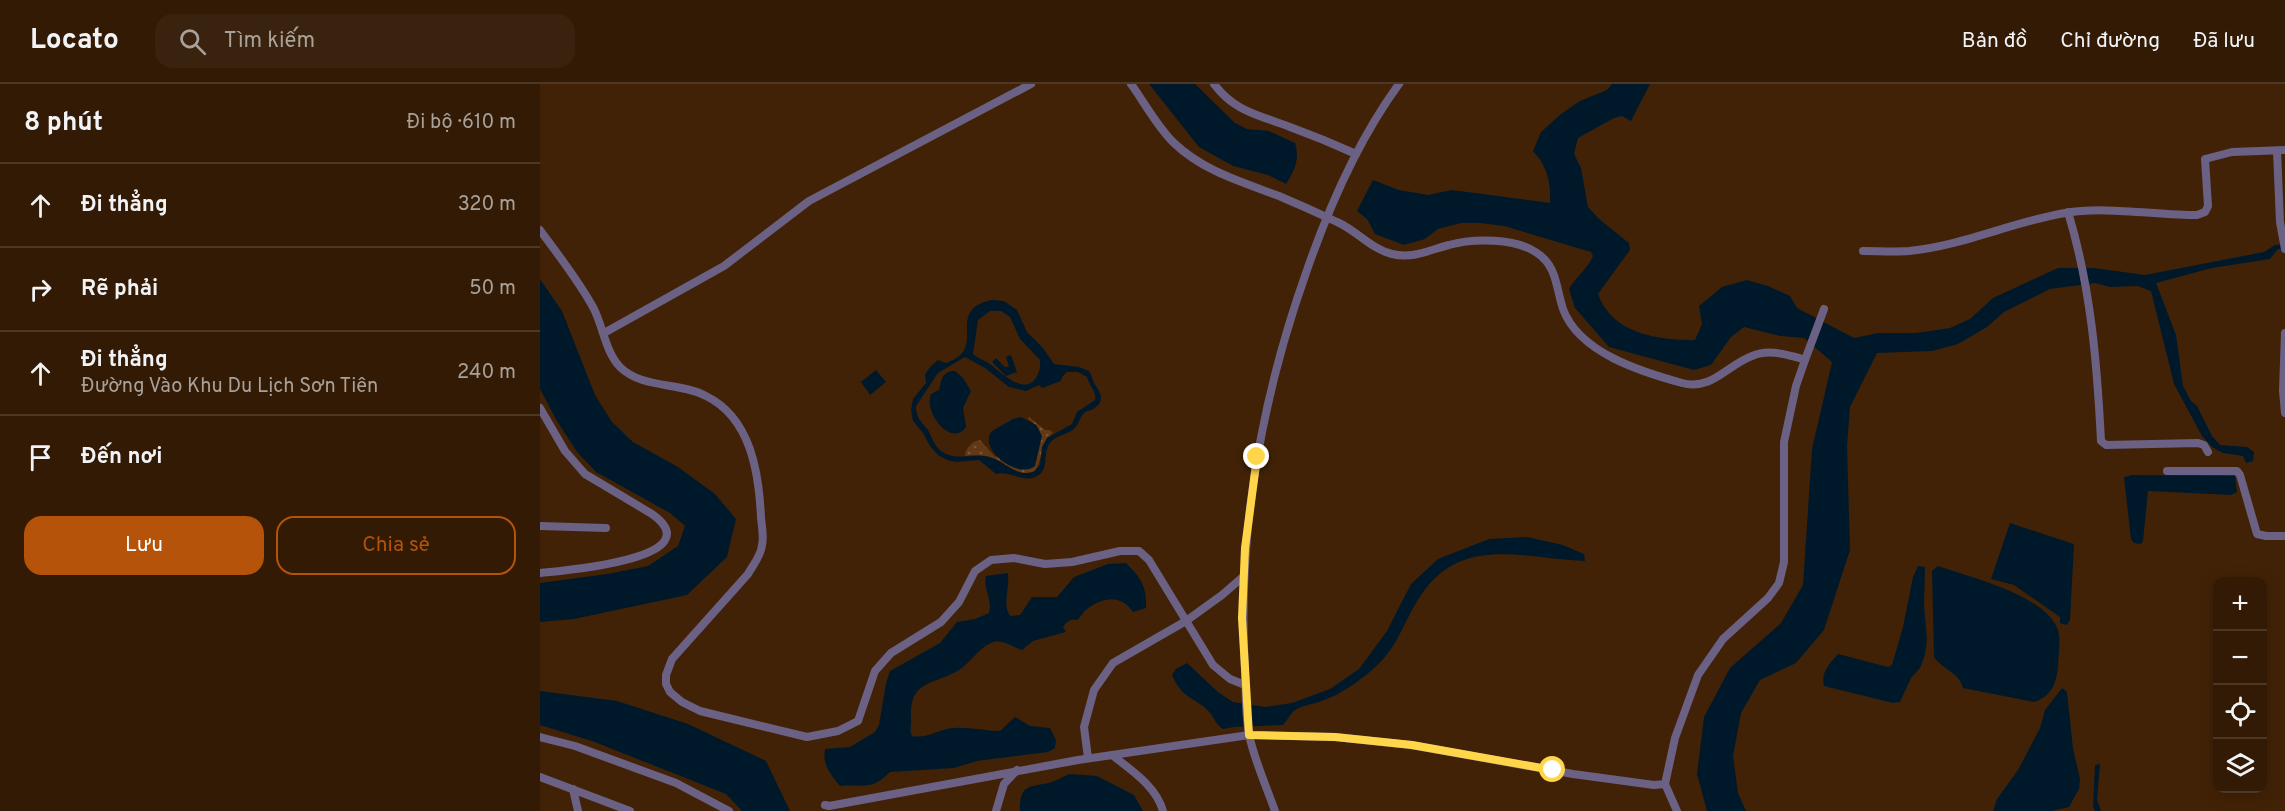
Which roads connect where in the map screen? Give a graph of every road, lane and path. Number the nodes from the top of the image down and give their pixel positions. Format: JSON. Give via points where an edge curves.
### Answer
{"nodes":[{"id":1,"x":1031,"y":84,"type":"edge"},
{"id":2,"x":1131,"y":84,"type":"edge"},
{"id":3,"x":1214,"y":84,"type":"edge"},
{"id":4,"x":1399,"y":84,"type":"edge"},
{"id":5,"x":2281,"y":150,"type":"edge"},
{"id":6,"x":1356,"y":154,"type":"junction"},
{"id":7,"x":2068,"y":212,"type":"junction"},
{"id":8,"x":1326,"y":216,"type":"junction"},
{"id":9,"x":540,"y":230,"type":"edge"},
{"id":10,"x":2285,"y":249,"type":"edge"},
{"id":11,"x":1863,"y":251,"type":"dead end"},
{"id":12,"x":1824,"y":309,"type":"dead end"},
{"id":13,"x":604,"y":333,"type":"junction"},
{"id":14,"x":2285,"y":333,"type":"edge"},
{"id":15,"x":1805,"y":360,"type":"junction"},
{"id":16,"x":540,"y":408,"type":"edge"},
{"id":17,"x":2285,"y":413,"type":"edge"},
{"id":18,"x":2208,"y":452,"type":"dead end"},
{"id":19,"x":2167,"y":471,"type":"dead end"},
{"id":20,"x":540,"y":526,"type":"edge"},
{"id":21,"x":606,"y":528,"type":"dead end"},
{"id":22,"x":2285,"y":536,"type":"edge"},
{"id":23,"x":540,"y":573,"type":"edge"},
{"id":24,"x":1244,"y":576,"type":"junction"},
{"id":25,"x":1186,"y":621,"type":"junction"},
{"id":26,"x":1245,"y":685,"type":"junction"},
{"id":27,"x":1249,"y":735,"type":"junction"},
{"id":28,"x":540,"y":737,"type":"edge"},
{"id":29,"x":1112,"y":755,"type":"junction"},
{"id":30,"x":1088,"y":759,"type":"junction"},
{"id":31,"x":1017,"y":770,"type":"junction"},
{"id":32,"x":540,"y":777,"type":"edge"},
{"id":33,"x":1665,"y":784,"type":"junction"},
{"id":34,"x":573,"y":789,"type":"junction"},
{"id":35,"x":825,"y":805,"type":"dead end"},
{"id":36,"x":578,"y":811,"type":"edge"},
{"id":37,"x":630,"y":811,"type":"edge"},
{"id":38,"x":729,"y":811,"type":"edge"},
{"id":39,"x":996,"y":811,"type":"edge"},
{"id":40,"x":1163,"y":811,"type":"edge"},
{"id":41,"x":1275,"y":811,"type":"edge"},
{"id":42,"x":1677,"y":811,"type":"edge"}],
"edges":[{"from":1,"to":13,"type":"street","via":[[809,201],[724,266]]},
{"from":2,"to":8,"type":"street","via":[[1173,142],[1197,161]]},
{"from":3,"to":6,"type":"street","via":[[1238,107],[1256,117]]},
{"from":4,"to":6,"type":"street","via":[[1378,112]]},
{"from":5,"to":7,"type":"street","via":[[2232,152],[2205,159],[2208,206],[2197,215]]},
{"from":5,"to":10,"type":"street","via":[[2280,222]]},
{"from":6,"to":8,"type":"street"},
{"from":7,"to":11,"type":"street","via":[[1926,248]]},
{"from":7,"to":18,"type":"street","via":[[2086,284],[2097,363],[2102,444],[2198,443]]},
{"from":8,"to":15,"type":"street","via":[[1391,254],[1420,255],[1450,244],[1481,239],[1513,243],[1537,252],[1552,267],[1564,311],[1573,327],[1590,343],[1641,372],[1695,384],[1714,381],[1753,355],[1779,354]]},
{"from":8,"to":24,"type":"street","via":[[1297,299],[1262,424]]},
{"from":9,"to":13,"type":"street","via":[[584,292]]},
{"from":12,"to":15,"type":"street"},
{"from":13,"to":25,"type":"street","via":[[612,355],[626,372],[692,390],[717,402],[744,434],[756,470],[762,546],[756,561],[672,659],[666,675],[670,692],[700,711],[807,737],[838,731],[858,720],[875,671],[891,652],[941,622],[959,602],[975,571],[991,560],[1014,558],[1045,564],[1138,551],[1149,560]]},
{"from":14,"to":17,"type":"street"},
{"from":15,"to":33,"type":"street","via":[[1784,442],[1784,562],[1779,583],[1723,639],[1698,675],[1675,738]]},
{"from":16,"to":23,"type":"street","via":[[565,451],[585,474],[660,519],[666,531],[663,542],[645,555],[613,564]]},
{"from":19,"to":22,"type":"street","via":[[2237,471],[2257,534]]},
{"from":20,"to":21,"type":"street"},
{"from":24,"to":25,"type":"street"},
{"from":24,"to":26,"type":"street"},
{"from":25,"to":26,"type":"street","via":[[1213,665]]},
{"from":25,"to":30,"type":"street","via":[[1113,663],[1094,690],[1084,727]]},
{"from":26,"to":27,"type":"street"},
{"from":27,"to":29,"type":"street"},
{"from":27,"to":33,"type":"street","via":[[1335,737],[1412,745],[1573,774]]},
{"from":27,"to":41,"type":"street"},
{"from":28,"to":38,"type":"street","via":[[676,783]]},
{"from":29,"to":30,"type":"street"},
{"from":29,"to":40,"type":"street","via":[[1140,777]]},
{"from":30,"to":31,"type":"street"},
{"from":31,"to":35,"type":"street"},
{"from":31,"to":39,"type":"street","via":[[1004,784]]},
{"from":32,"to":34,"type":"street"},
{"from":33,"to":42,"type":"street"},
{"from":34,"to":36,"type":"street"},
{"from":34,"to":37,"type":"street"}]}
